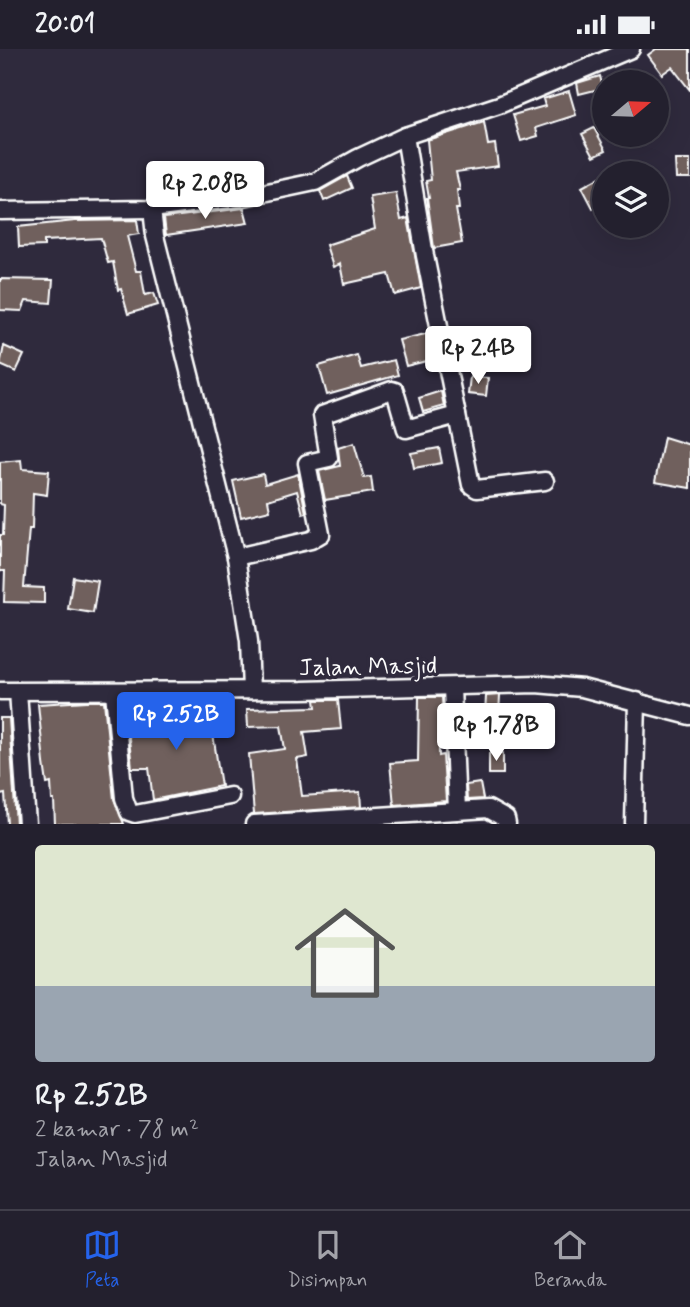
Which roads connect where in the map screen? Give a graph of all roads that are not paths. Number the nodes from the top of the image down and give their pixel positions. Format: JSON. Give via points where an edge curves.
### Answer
{"nodes":[{"id":1,"x":631,"y":49,"type":"edge"},
{"id":2,"x":405,"y":136,"type":"junction"},
{"id":3,"x":152,"y":209,"type":"junction"},
{"id":4,"x":0,"y":211,"type":"edge"},
{"id":5,"x":457,"y":415,"type":"junction"},
{"id":6,"x":545,"y":481,"type":"dead end"},
{"id":7,"x":236,"y":557,"type":"junction"},
{"id":8,"x":452,"y":687,"type":"junction"},
{"id":9,"x":251,"y":690,"type":"junction"},
{"id":10,"x":0,"y":691,"type":"edge"},
{"id":11,"x":19,"y":691,"type":"junction"},
{"id":12,"x":114,"y":692,"type":"junction"},
{"id":13,"x":637,"y":701,"type":"junction"},
{"id":14,"x":690,"y":716,"type":"edge"},
{"id":15,"x":230,"y":796,"type":"dead end"},
{"id":16,"x":457,"y":811,"type":"junction"},
{"id":17,"x":27,"y":824,"type":"edge"},
{"id":18,"x":254,"y":824,"type":"edge"},
{"id":19,"x":507,"y":824,"type":"edge"},
{"id":20,"x":634,"y":824,"type":"edge"}],
"edges":[{"from":1,"to":2,"type":"street","via":[[499,105]]},
{"from":2,"to":3,"type":"street","via":[[315,182]]},
{"from":2,"to":5,"type":"street"},
{"from":3,"to":4,"type":"street"},
{"from":3,"to":7,"type":"street"},
{"from":5,"to":6,"type":"street","via":[[472,487]]},
{"from":5,"to":7,"type":"street","via":[[407,429],[393,390],[322,415],[329,458],[307,463],[321,534]]},
{"from":7,"to":9,"type":"street","via":[[249,641]]},
{"from":8,"to":9,"type":"street","name":"Jalan Masjid"},
{"from":8,"to":13,"type":"street","name":"Jalan Masjid","via":[[562,686]]},
{"from":8,"to":16,"type":"street"},
{"from":9,"to":12,"type":"street","name":"Jalan Masjid"},
{"from":10,"to":11,"type":"street","name":"Jalan Masjid"},
{"from":11,"to":12,"type":"street","name":"Jalan Masjid"},
{"from":11,"to":17,"type":"street"},
{"from":12,"to":15,"type":"street","via":[[129,812]]},
{"from":13,"to":14,"type":"street","name":"Jalan Masjid"},
{"from":13,"to":20,"type":"street"},
{"from":16,"to":18,"type":"street"},
{"from":16,"to":19,"type":"street","via":[[488,809]]}]}
